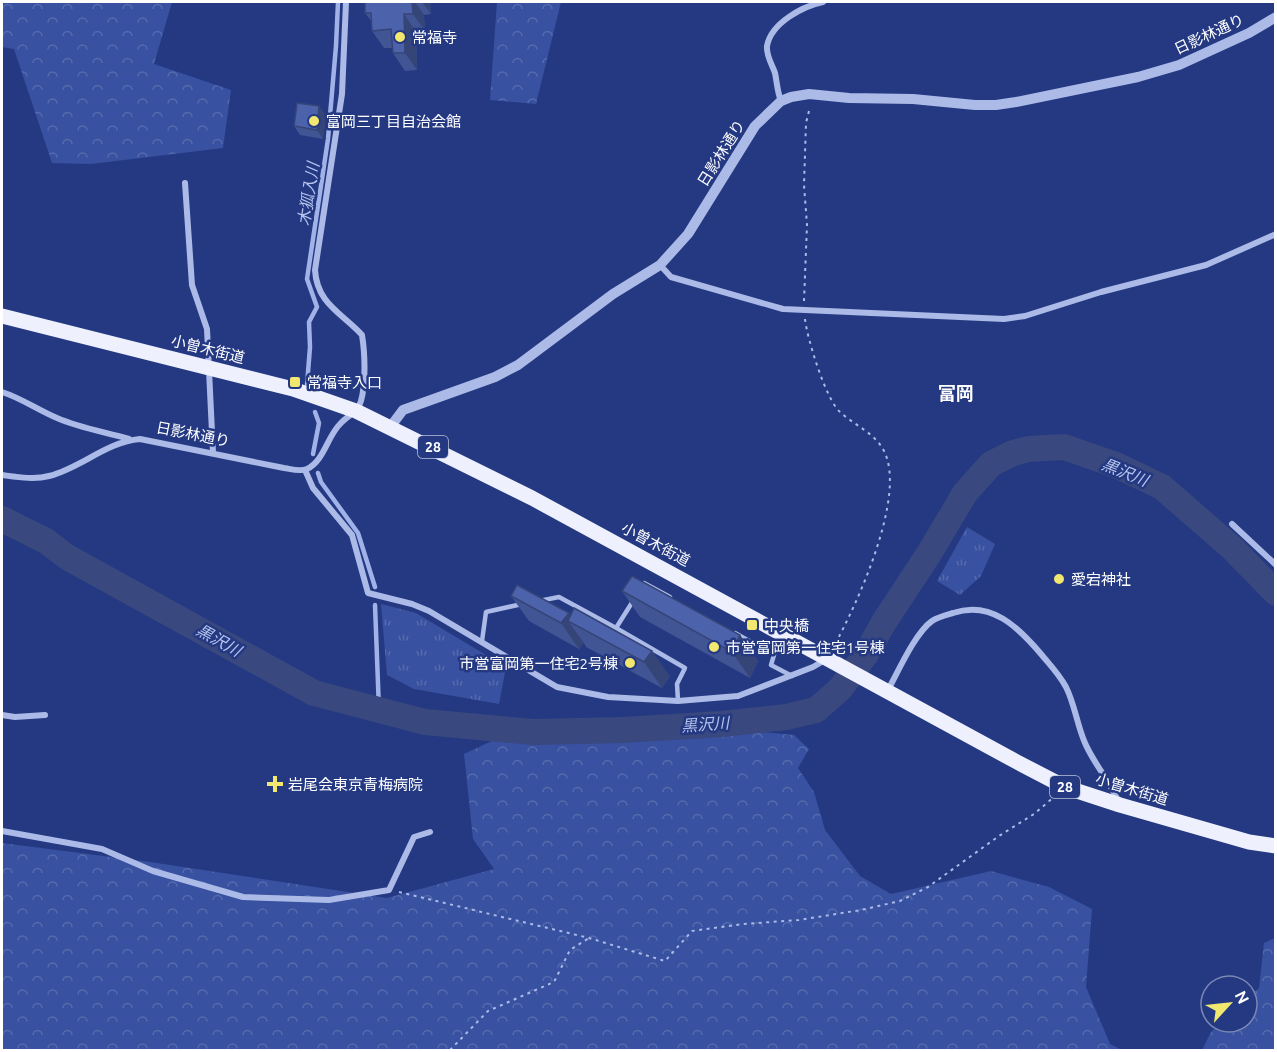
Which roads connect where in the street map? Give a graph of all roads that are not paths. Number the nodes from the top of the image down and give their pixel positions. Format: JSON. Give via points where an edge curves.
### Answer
{"nodes":[{"id":1,"x":346,"y":2,"type":"edge"},
{"id":2,"x":824,"y":2,"type":"edge"},
{"id":3,"x":1275,"y":16,"type":"edge"},
{"id":4,"x":781,"y":100,"type":"junction"},
{"id":5,"x":185,"y":183,"type":"dead end"},
{"id":6,"x":1275,"y":234,"type":"edge"},
{"id":7,"x":660,"y":265,"type":"junction"},
{"id":8,"x":2,"y":316,"type":"edge"},
{"id":9,"x":209,"y":368,"type":"junction"},
{"id":10,"x":2,"y":392,"type":"edge"},
{"id":11,"x":356,"y":411,"type":"junction"},
{"id":12,"x":391,"y":426,"type":"junction"},
{"id":13,"x":132,"y":440,"type":"junction"},
{"id":14,"x":213,"y":453,"type":"junction"},
{"id":15,"x":305,"y":470,"type":"junction"},
{"id":16,"x":2,"y":475,"type":"edge"},
{"id":17,"x":1232,"y":525,"type":"dead end"},
{"id":18,"x":1275,"y":565,"type":"edge"},
{"id":19,"x":674,"y":599,"type":"edge"},
{"id":20,"x":616,"y":628,"type":"junction"},
{"id":21,"x":734,"y":633,"type":"edge"},
{"id":22,"x":482,"y":641,"type":"junction"},
{"id":23,"x":829,"y":660,"type":"junction"},
{"id":24,"x":792,"y":676,"type":"junction"},
{"id":25,"x":880,"y":687,"type":"junction"},
{"id":26,"x":678,"y":701,"type":"junction"},
{"id":27,"x":2,"y":715,"type":"edge"},
{"id":28,"x":45,"y":715,"type":"dead end"},
{"id":29,"x":1120,"y":805,"type":"junction"},
{"id":30,"x":2,"y":831,"type":"edge"},
{"id":31,"x":430,"y":832,"type":"dead end"},
{"id":32,"x":1275,"y":846,"type":"edge"}],
"edges":[{"from":1,"to":11,"type":"street","via":[[342,94],[315,270],[316,285],[324,300],[362,335],[363,387]]},
{"from":2,"to":4,"type":"street","via":[[808,5],[789,16],[767,44]]},
{"from":3,"to":4,"type":"street","name":"日影林通り","via":[[1249,33],[1179,65],[1016,102],[975,105],[809,94]]},
{"from":4,"to":7,"type":"street","name":"日影林通り","via":[[755,126],[688,234]]},
{"from":5,"to":9,"type":"street","via":[[192,285],[207,329]]},
{"from":6,"to":7,"type":"street","via":[[1206,265],[1004,319],[783,309],[671,277]]},
{"from":7,"to":12,"type":"street","name":"日影林通り","via":[[613,294],[518,365],[403,410]]},
{"from":8,"to":9,"type":"main road","name":"小曽木街道","number":"28"},
{"from":9,"to":11,"type":"main road","name":"小曽木街道","number":"28","via":[[293,389]]},
{"from":9,"to":14,"type":"street"},
{"from":10,"to":13,"type":"street","via":[[56,418]]},
{"from":11,"to":12,"type":"main road","name":"小曽木街道","number":"28"},
{"from":11,"to":15,"type":"street","via":[[339,425],[316,462]]},
{"from":12,"to":23,"type":"main road","name":"小曽木街道","number":"28"},
{"from":13,"to":14,"type":"street","name":"日影林通り"},
{"from":13,"to":16,"type":"street","name":"日影林通り","via":[[48,477]]},
{"from":14,"to":15,"type":"street","name":"日影林通り"},
{"from":15,"to":22,"type":"street","via":[[313,488],[352,535],[368,592],[429,611]]},
{"from":17,"to":18,"type":"street"},
{"from":19,"to":20,"type":"lane","via":[[644,583]]},
{"from":20,"to":22,"type":"lane","via":[[559,597],[486,612]]},
{"from":20,"to":26,"type":"lane","via":[[685,668],[677,684]]},
{"from":21,"to":24,"type":"lane","via":[[774,655],[771,665]]},
{"from":22,"to":26,"type":"street","via":[[557,687],[608,697]]},
{"from":23,"to":24,"type":"street"},
{"from":23,"to":25,"type":"main road","name":"小曽木街道","number":"28"},
{"from":24,"to":26,"type":"street","via":[[738,696]]},
{"from":25,"to":29,"type":"main road","name":"小曽木街道","number":"28","via":[[1065,787]]},
{"from":25,"to":29,"type":"street","via":[[933,620],[965,610],[990,611],[1026,637],[1059,675],[1086,745]]},
{"from":27,"to":28,"type":"street"},
{"from":29,"to":32,"type":"main road","name":"小曽木街道","number":"28","via":[[1229,837]]},
{"from":30,"to":31,"type":"street","via":[[102,849],[153,871],[243,897],[329,900],[389,890],[414,837]]}]}
